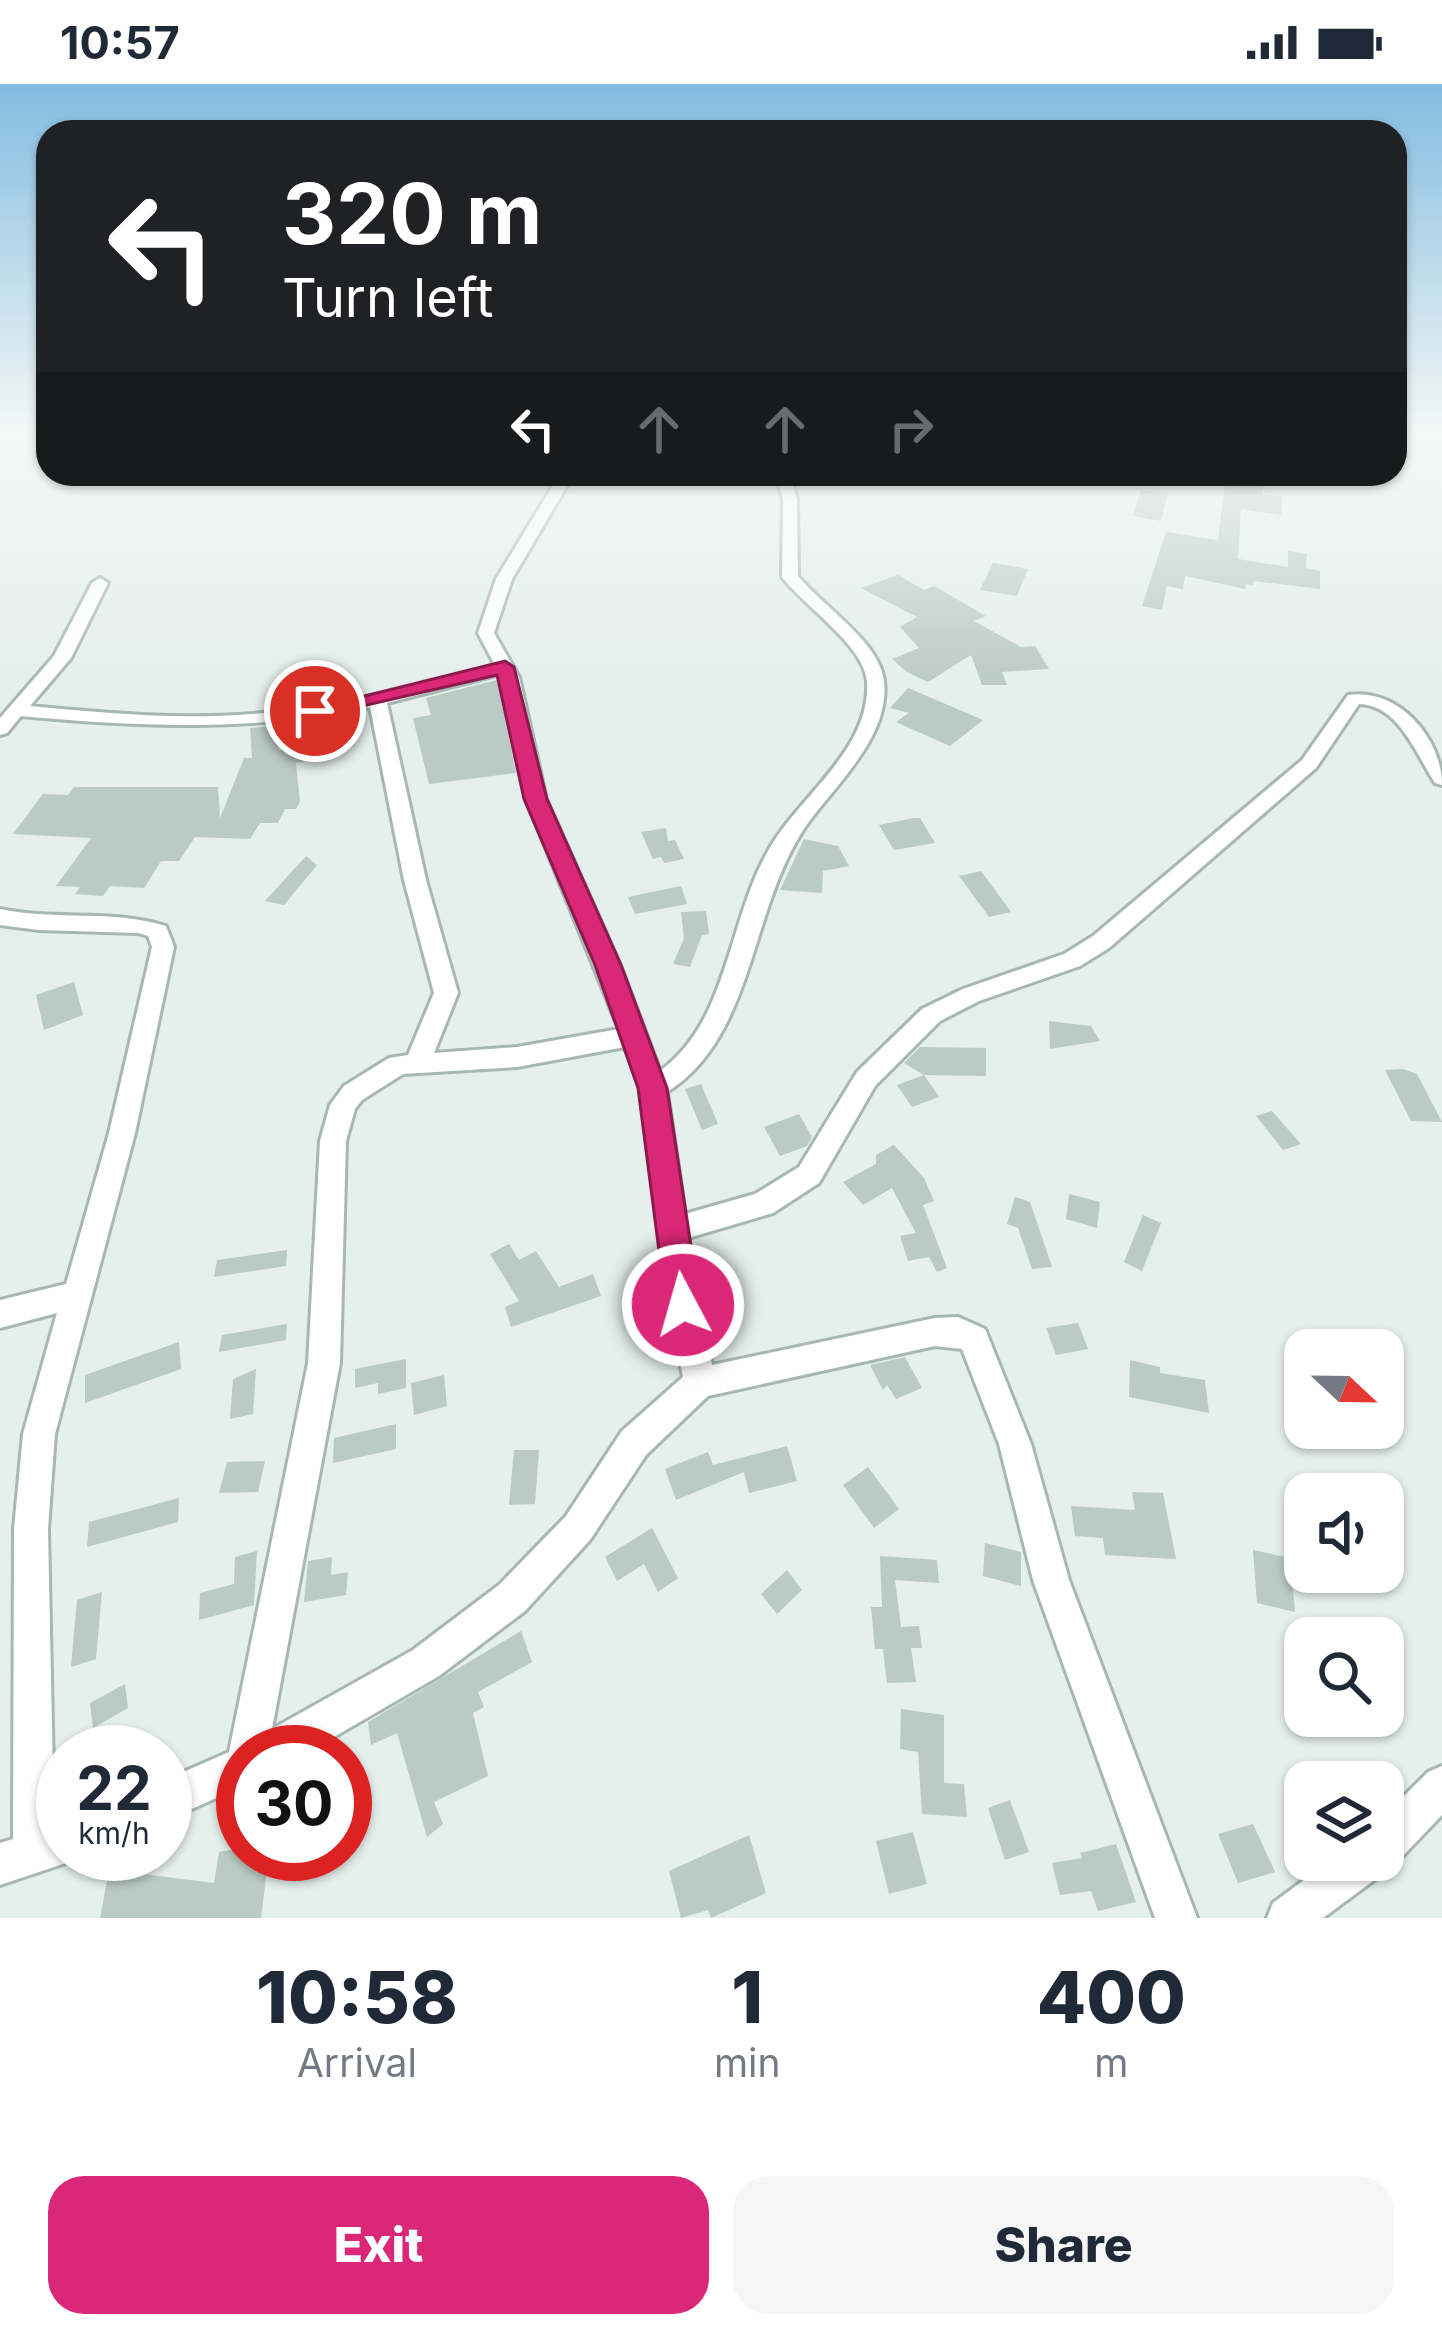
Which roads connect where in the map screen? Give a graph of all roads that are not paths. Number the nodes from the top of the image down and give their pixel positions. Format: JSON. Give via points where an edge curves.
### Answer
{"nodes":[{"id":1,"x":543,"y":517,"type":"edge"},
{"id":2,"x":790,"y":517,"type":"edge"},
{"id":3,"x":100,"y":584,"type":"dead end"},
{"id":4,"x":505,"y":667,"type":"junction"},
{"id":5,"x":377,"y":698,"type":"junction"},
{"id":6,"x":18,"y":710,"type":"junction"},
{"id":7,"x":0,"y":729,"type":"edge"},
{"id":8,"x":1442,"y":779,"type":"edge"},
{"id":9,"x":0,"y":916,"type":"edge"},
{"id":10,"x":632,"y":1036,"type":"junction"},
{"id":11,"x":418,"y":1062,"type":"junction"},
{"id":12,"x":653,"y":1088,"type":"junction"},
{"id":13,"x":675,"y":1229,"type":"junction"},
{"id":14,"x":76,"y":1295,"type":"junction"},
{"id":15,"x":0,"y":1314,"type":"edge"},
{"id":16,"x":700,"y":1383,"type":"junction"},
{"id":17,"x":253,"y":1725,"type":"edge"},
{"id":18,"x":318,"y":1725,"type":"edge"},
{"id":19,"x":1442,"y":1786,"type":"edge"},
{"id":20,"x":1404,"y":1825,"type":"edge"},
{"id":21,"x":32,"y":1853,"type":"edge"},
{"id":22,"x":1338,"y":1881,"type":"edge"},
{"id":23,"x":1176,"y":1918,"type":"edge"},
{"id":24,"x":1288,"y":1918,"type":"edge"}],
"edges":[{"from":1,"to":4,"type":"street","via":[[494,601],[486,633]]},
{"from":2,"to":12,"type":"street","via":[[790,577],[866,659],[876,680],[868,719],[771,865],[706,1038]]},
{"from":3,"to":6,"type":"street","via":[[62,658]]},
{"from":4,"to":5,"type":"street"},
{"from":4,"to":10,"type":"street","via":[[536,799]]},
{"from":5,"to":6,"type":"street","via":[[238,721]]},
{"from":5,"to":11,"type":"street","via":[[446,993]]},
{"from":6,"to":7,"type":"street"},
{"from":8,"to":13,"type":"street","via":[[1389,704],[1354,699],[1310,764],[1101,942],[946,1007],[902,1040],[866,1079],[809,1175],[763,1204]]},
{"from":9,"to":14,"type":"street","via":[[29,924],[128,923],[162,938],[122,1132]]},
{"from":10,"to":11,"type":"street","via":[[517,1057]]},
{"from":10,"to":12,"type":"street"},
{"from":11,"to":17,"type":"street","via":[[367,1082],[338,1119],[324,1363]]},
{"from":12,"to":13,"type":"street"},
{"from":13,"to":16,"type":"street"},
{"from":14,"to":15,"type":"street"},
{"from":14,"to":21,"type":"street","via":[[34,1480]]},
{"from":16,"to":18,"type":"street","via":[[634,1443],[578,1528],[512,1598],[425,1664]]},
{"from":16,"to":23,"type":"street","via":[[935,1332],[974,1340],[1015,1444],[1051,1580]]},
{"from":19,"to":20,"type":"street"},
{"from":22,"to":24,"type":"street"}]}
